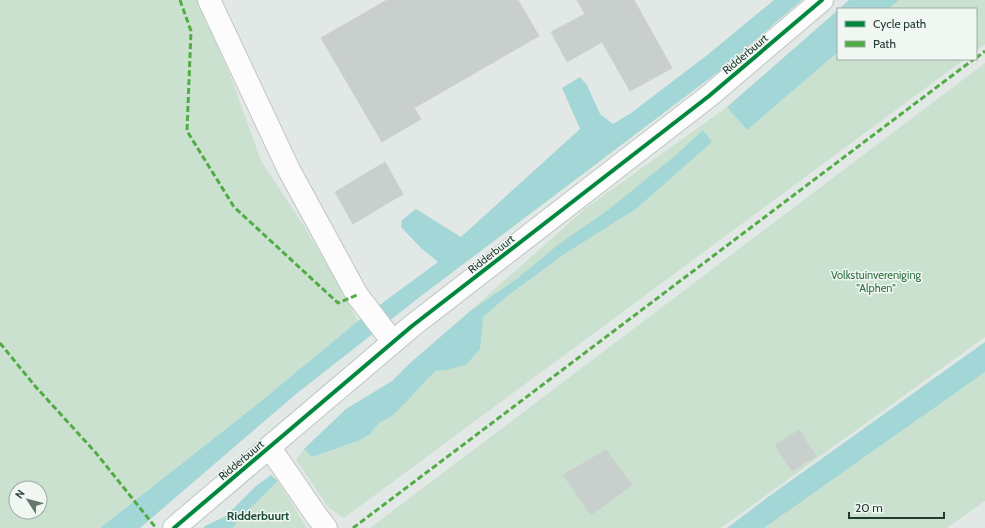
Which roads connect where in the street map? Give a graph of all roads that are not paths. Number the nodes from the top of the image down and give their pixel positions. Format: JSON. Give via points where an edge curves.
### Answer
{"nodes":[{"id":1,"x":209,"y":0,"type":"edge"},
{"id":2,"x":822,"y":0,"type":"edge"},
{"id":3,"x":393,"y":342,"type":"junction"},
{"id":4,"x":270,"y":448,"type":"junction"},
{"id":5,"x":174,"y":528,"type":"edge"},
{"id":6,"x":326,"y":528,"type":"edge"}],
"edges":[{"from":1,"to":3,"type":"street","via":[[289,170],[357,295]]},
{"from":2,"to":3,"type":"street","name":"Ridderbuurt","via":[[709,96]]},
{"from":3,"to":4,"type":"street","name":"Ridderbuurt"},
{"from":4,"to":5,"type":"street","name":"Ridderbuurt"},
{"from":4,"to":6,"type":"street"}]}
